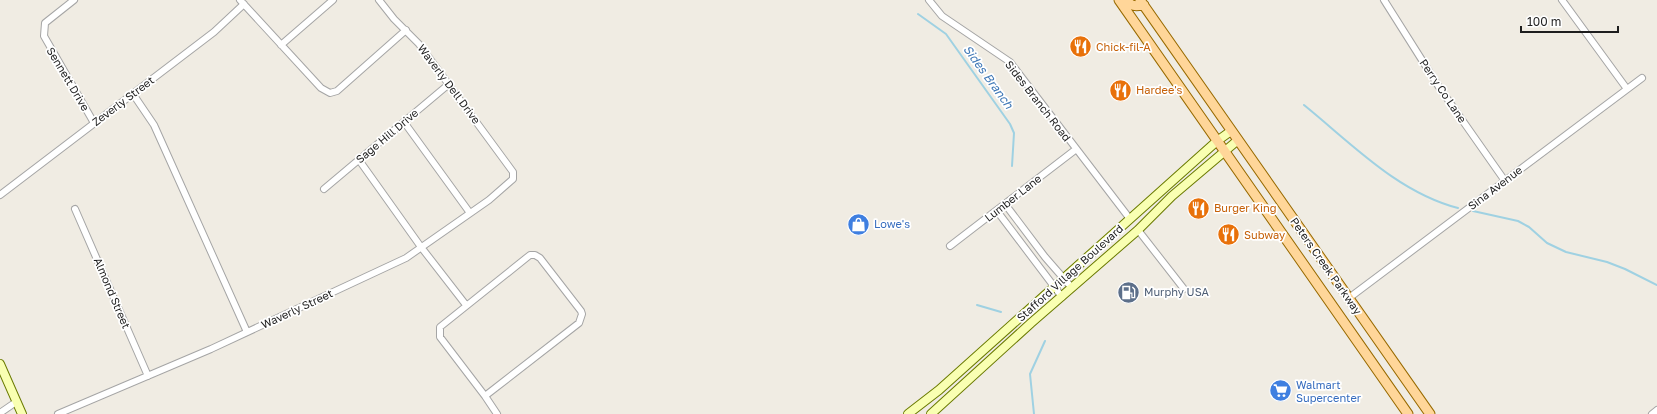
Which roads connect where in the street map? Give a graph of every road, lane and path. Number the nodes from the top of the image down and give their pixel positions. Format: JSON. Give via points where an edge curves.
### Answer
{"nodes":[{"id":1,"x":74,"y":0,"type":"edge"},
{"id":2,"x":333,"y":0,"type":"edge"},
{"id":3,"x":379,"y":0,"type":"edge"},
{"id":4,"x":930,"y":0,"type":"edge"},
{"id":5,"x":1119,"y":0,"type":"edge"},
{"id":6,"x":1126,"y":0,"type":"edge"},
{"id":7,"x":1384,"y":0,"type":"edge"},
{"id":8,"x":1562,"y":0,"type":"edge"},
{"id":9,"x":242,"y":2,"type":"edge"},
{"id":10,"x":1145,"y":2,"type":"edge"},
{"id":11,"x":406,"y":30,"type":"junction"},
{"id":12,"x":281,"y":45,"type":"junction"},
{"id":13,"x":1642,"y":78,"type":"dead end"},
{"id":14,"x":449,"y":84,"type":"junction"},
{"id":15,"x":1627,"y":89,"type":"junction"},
{"id":16,"x":133,"y":94,"type":"junction"},
{"id":17,"x":404,"y":122,"type":"junction"},
{"id":18,"x":94,"y":123,"type":"junction"},
{"id":19,"x":1232,"y":131,"type":"junction"},
{"id":20,"x":1238,"y":140,"type":"junction"},
{"id":21,"x":1217,"y":141,"type":"junction"},
{"id":22,"x":1075,"y":150,"type":"junction"},
{"id":23,"x":1224,"y":151,"type":"junction"},
{"id":24,"x":359,"y":160,"type":"junction"},
{"id":25,"x":514,"y":172,"type":"joint"},
{"id":26,"x":1505,"y":181,"type":"junction"},
{"id":27,"x":324,"y":189,"type":"dead end"},
{"id":28,"x":0,"y":195,"type":"edge"},
{"id":29,"x":1005,"y":204,"type":"junction"},
{"id":30,"x":76,"y":209,"type":"dead end"},
{"id":31,"x":997,"y":211,"type":"junction"},
{"id":32,"x":470,"y":213,"type":"junction"},
{"id":33,"x":1130,"y":219,"type":"junction"},
{"id":34,"x":1138,"y":230,"type":"junction"},
{"id":35,"x":1033,"y":242,"type":"junction"},
{"id":36,"x":950,"y":246,"type":"dead end"},
{"id":37,"x":421,"y":247,"type":"junction"},
{"id":38,"x":1024,"y":248,"type":"junction"},
{"id":39,"x":1064,"y":278,"type":"junction"},
{"id":40,"x":1053,"y":287,"type":"junction"},
{"id":41,"x":1072,"y":288,"type":"junction"},
{"id":42,"x":1184,"y":289,"type":"dead end"},
{"id":43,"x":1062,"y":297,"type":"junction"},
{"id":44,"x":1349,"y":298,"type":"junction"},
{"id":45,"x":466,"y":305,"type":"junction"},
{"id":46,"x":247,"y":332,"type":"junction"},
{"id":47,"x":0,"y":364,"type":"edge"},
{"id":48,"x":148,"y":376,"type":"junction"},
{"id":49,"x":485,"y":396,"type":"junction"},
{"id":50,"x":16,"y":402,"type":"junction"},
{"id":51,"x":1657,"y":410,"type":"edge"},
{"id":52,"x":0,"y":413,"type":"edge"},
{"id":53,"x":22,"y":414,"type":"edge"},
{"id":54,"x":58,"y":414,"type":"edge"},
{"id":55,"x":497,"y":414,"type":"edge"},
{"id":56,"x":908,"y":414,"type":"edge"},
{"id":57,"x":931,"y":414,"type":"edge"},
{"id":58,"x":1408,"y":414,"type":"edge"},
{"id":59,"x":1430,"y":414,"type":"edge"},
{"id":60,"x":1652,"y":414,"type":"edge"}],
"edges":[{"from":1,"to":18,"type":"street","name":"Sennett Drive","via":[[45,23],[44,36]]},
{"from":2,"to":12,"type":"street"},
{"from":3,"to":11,"type":"street","name":"Waverly Dell Drive"},
{"from":4,"to":22,"type":"street","name":"Sides Branch Road","via":[[942,16],[1010,62]]},
{"from":5,"to":21,"type":"main road","name":"Peters Creek Parkway"},
{"from":6,"to":10,"type":"main road","via":[[1135,6]]},
{"from":7,"to":26,"type":"street","name":"Perry Co Lane","via":[[1438,87]]},
{"from":8,"to":15,"type":"street"},
{"from":9,"to":12,"type":"street"},
{"from":9,"to":16,"type":"street","name":"Zeverly Street","via":[[214,32]]},
{"from":10,"to":19,"type":"main road","name":"Peters Creek Parkway"},
{"from":11,"to":12,"type":"street","via":[[337,91],[330,93],[321,88]]},
{"from":11,"to":14,"type":"street","name":"Waverly Dell Drive","via":[[420,44]]},
{"from":13,"to":15,"type":"street","name":"Sina Avenue"},
{"from":14,"to":17,"type":"street","name":"Sage Hill Drive"},
{"from":14,"to":25,"type":"street","name":"Waverly Dell Drive"},
{"from":15,"to":26,"type":"street","name":"Sina Avenue"},
{"from":16,"to":18,"type":"street","name":"Zeverly Street"},
{"from":16,"to":46,"type":"street","via":[[154,125]]},
{"from":17,"to":24,"type":"street","name":"Sage Hill Drive"},
{"from":17,"to":32,"type":"street"},
{"from":18,"to":28,"type":"street","name":"Zeverly Street"},
{"from":19,"to":20,"type":"main road","name":"Peters Creek Parkway"},
{"from":19,"to":21,"type":"main road","name":"Stafford Village Boulevard"},
{"from":20,"to":23,"type":"main road","name":"Stafford Village Boulevard"},
{"from":20,"to":44,"type":"main road","name":"Peters Creek Parkway"},
{"from":21,"to":23,"type":"main road","name":"Peters Creek Parkway"},
{"from":21,"to":33,"type":"main road","name":"Stafford Village Boulevard"},
{"from":22,"to":29,"type":"street","name":"Lumber Lane"},
{"from":22,"to":33,"type":"street","name":"Sides Branch Road"},
{"from":23,"to":34,"type":"main road","name":"Stafford Village Boulevard","via":[[1172,196]]},
{"from":23,"to":58,"type":"main road","name":"Peters Creek Parkway"},
{"from":24,"to":27,"type":"street","name":"Sage Hill Drive"},
{"from":24,"to":37,"type":"street"},
{"from":25,"to":32,"type":"street","name":"Waverly Street","via":[[513,179],[507,186]]},
{"from":26,"to":44,"type":"street","name":"Sina Avenue"},
{"from":29,"to":31,"type":"street","name":"Lumber Lane"},
{"from":29,"to":35,"type":"street"},
{"from":30,"to":48,"type":"street","name":"Almond Street"},
{"from":31,"to":36,"type":"street","name":"Lumber Lane"},
{"from":31,"to":38,"type":"street"},
{"from":32,"to":37,"type":"street","name":"Waverly Street"},
{"from":33,"to":39,"type":"main road","name":"Stafford Village Boulevard"},
{"from":34,"to":41,"type":"main road","name":"Stafford Village Boulevard"},
{"from":34,"to":42,"type":"street"},
{"from":35,"to":38,"type":"street"},
{"from":35,"to":39,"type":"street"},
{"from":37,"to":45,"type":"street"},
{"from":37,"to":46,"type":"street","name":"Waverly Street","via":[[380,271]]},
{"from":38,"to":40,"type":"street"},
{"from":39,"to":40,"type":"main road","name":"Stafford Village Boulevard"},
{"from":39,"to":41,"type":"street"},
{"from":40,"to":43,"type":"street"},
{"from":40,"to":56,"type":"main road","name":"Stafford Village Boulevard","via":[[939,390]]},
{"from":41,"to":43,"type":"main road","name":"Stafford Village Boulevard"},
{"from":43,"to":57,"type":"main road","name":"Stafford Village Boulevard"},
{"from":44,"to":59,"type":"main road","name":"Peters Creek Parkway"},
{"from":45,"to":49,"type":"street","via":[[440,327],[440,337]]},
{"from":45,"to":49,"type":"street","via":[[530,254],[540,258],[582,314],[579,323]]},
{"from":46,"to":48,"type":"street","name":"Waverly Street"},
{"from":47,"to":50,"type":"main road"},
{"from":48,"to":54,"type":"street","name":"Waverly Street"},
{"from":49,"to":55,"type":"street"},
{"from":50,"to":52,"type":"street"},
{"from":50,"to":53,"type":"main road"},
{"from":51,"to":60,"type":"street"}]}
